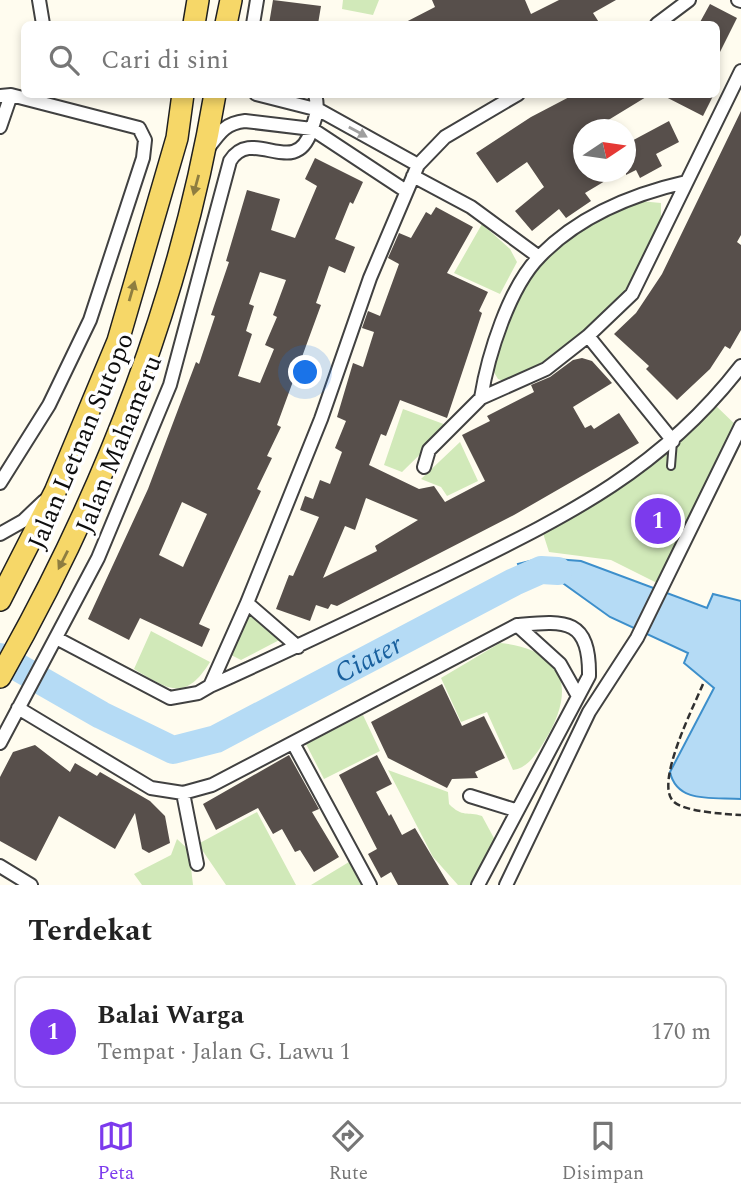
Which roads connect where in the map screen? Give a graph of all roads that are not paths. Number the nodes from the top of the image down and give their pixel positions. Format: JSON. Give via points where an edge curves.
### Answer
{"nodes":[{"id":1,"x":39,"y":0,"type":"edge"},
{"id":2,"x":198,"y":0,"type":"edge"},
{"id":3,"x":230,"y":0,"type":"edge"},
{"id":4,"x":257,"y":0,"type":"edge"},
{"id":5,"x":689,"y":0,"type":"edge"},
{"id":6,"x":42,"y":21,"type":"edge"},
{"id":7,"x":194,"y":21,"type":"edge"},
{"id":8,"x":226,"y":21,"type":"edge"},
{"id":9,"x":254,"y":21,"type":"edge"},
{"id":10,"x":661,"y":21,"type":"edge"},
{"id":11,"x":741,"y":71,"type":"edge"},
{"id":12,"x":6,"y":95,"type":"edge"},
{"id":13,"x":182,"y":98,"type":"edge"},
{"id":14,"x":214,"y":98,"type":"edge"},
{"id":15,"x":272,"y":98,"type":"edge"},
{"id":16,"x":316,"y":98,"type":"edge"},
{"id":17,"x":511,"y":98,"type":"edge"},
{"id":18,"x":319,"y":110,"type":"junction"},
{"id":19,"x":0,"y":127,"type":"edge"},
{"id":20,"x":312,"y":129,"type":"junction"},
{"id":21,"x":205,"y":153,"type":"junction"},
{"id":22,"x":416,"y":171,"type":"junction"},
{"id":23,"x":686,"y":182,"type":"junction"},
{"id":24,"x":405,"y":191,"type":"junction"},
{"id":25,"x":538,"y":257,"type":"junction"},
{"id":26,"x":588,"y":336,"type":"junction"},
{"id":27,"x":741,"y":366,"type":"edge"},
{"id":28,"x":481,"y":398,"type":"junction"},
{"id":29,"x":741,"y":426,"type":"edge"},
{"id":30,"x":673,"y":441,"type":"junction"},
{"id":31,"x":671,"y":466,"type":"dead end"},
{"id":32,"x":424,"y":467,"type":"dead end"},
{"id":33,"x":0,"y":483,"type":"edge"},
{"id":34,"x":55,"y":492,"type":"junction"},
{"id":35,"x":0,"y":534,"type":"edge"},
{"id":36,"x":0,"y":600,"type":"edge"},
{"id":37,"x":247,"y":603,"type":"junction"},
{"id":38,"x":517,"y":625,"type":"junction"},
{"id":39,"x":58,"y":639,"type":"junction"},
{"id":40,"x":298,"y":647,"type":"junction"},
{"id":41,"x":0,"y":677,"type":"edge"},
{"id":42,"x":210,"y":686,"type":"junction"},
{"id":43,"x":578,"y":695,"type":"junction"},
{"id":44,"x":18,"y":709,"type":"junction"},
{"id":45,"x":0,"y":743,"type":"edge"},
{"id":46,"x":293,"y":743,"type":"junction"},
{"id":47,"x":183,"y":793,"type":"junction"},
{"id":48,"x":470,"y":796,"type":"dead end"},
{"id":49,"x":516,"y":810,"type":"junction"},
{"id":50,"x":197,"y":864,"type":"dead end"},
{"id":51,"x":0,"y":866,"type":"edge"},
{"id":52,"x":30,"y":885,"type":"edge"},
{"id":53,"x":370,"y":885,"type":"edge"},
{"id":54,"x":478,"y":885,"type":"edge"},
{"id":55,"x":506,"y":885,"type":"edge"}],
"edges":[{"from":1,"to":6,"type":"street"},
{"from":2,"to":7,"type":"main road"},
{"from":3,"to":8,"type":"main road"},
{"from":4,"to":9,"type":"street"},
{"from":5,"to":10,"type":"street"},
{"from":11,"to":23,"type":"street"},
{"from":12,"to":19,"type":"street"},
{"from":12,"to":33,"type":"street","via":[[139,128],[145,140],[90,320],[49,405]]},
{"from":34,"to":13,"type":"main road","name":"Jalan Letnan Sutopo","one_way":true,"via":[[118,341],[177,138]]},
{"from":14,"to":21,"type":"main road","name":"Jalan Letnan Sutopo"},
{"from":15,"to":18,"type":"street"},
{"from":16,"to":18,"type":"street"},
{"from":17,"to":22,"type":"street","via":[[445,137]]},
{"from":18,"to":20,"type":"street"},
{"from":18,"to":22,"type":"street","one_way":true},
{"from":20,"to":21,"type":"street","via":[[234,122],[225,126]]},
{"from":20,"to":24,"type":"street"},
{"from":20,"to":39,"type":"street","name":"Jalan Mahameru","via":[[309,141],[294,152],[244,148],[236,150],[230,161],[170,385],[98,558]]},
{"from":21,"to":41,"type":"main road","name":"Jalan Letnan Sutopo","one_way":true,"via":[[159,325],[131,408],[65,556]]},
{"from":22,"to":24,"type":"street"},
{"from":22,"to":25,"type":"street"},
{"from":23,"to":25,"type":"street","via":[[651,190],[590,217]]},
{"from":23,"to":26,"type":"street","via":[[632,294]]},
{"from":24,"to":37,"type":"street"},
{"from":25,"to":28,"type":"street","via":[[508,306]]},
{"from":26,"to":28,"type":"street","via":[[542,371]]},
{"from":26,"to":30,"type":"street"},
{"from":27,"to":30,"type":"street"},
{"from":28,"to":32,"type":"street","via":[[429,450]]},
{"from":29,"to":55,"type":"street","via":[[637,638],[589,712]]},
{"from":30,"to":31,"type":"lane"},
{"from":30,"to":40,"type":"street","via":[[600,495]]},
{"from":34,"to":35,"type":"street","via":[[23,521]]},
{"from":34,"to":36,"type":"main road","name":"Jalan Letnan Sutopo"},
{"from":37,"to":40,"type":"street"},
{"from":37,"to":42,"type":"street"},
{"from":38,"to":43,"type":"street","via":[[560,664]]},
{"from":38,"to":43,"type":"street","via":[[562,622],[574,626],[587,645],[589,660],[589,676]]},
{"from":38,"to":46,"type":"street"},
{"from":39,"to":42,"type":"street","via":[[170,698]]},
{"from":39,"to":44,"type":"street","name":"Jalan Mahameru"},
{"from":40,"to":42,"type":"street"},
{"from":43,"to":49,"type":"street"},
{"from":44,"to":45,"type":"street","name":"Jalan Mahameru"},
{"from":44,"to":47,"type":"street","via":[[152,788]]},
{"from":46,"to":47,"type":"street","via":[[212,785]]},
{"from":46,"to":53,"type":"street"},
{"from":47,"to":50,"type":"street"},
{"from":48,"to":49,"type":"street"},
{"from":49,"to":54,"type":"street"},
{"from":51,"to":52,"type":"street"}]}
